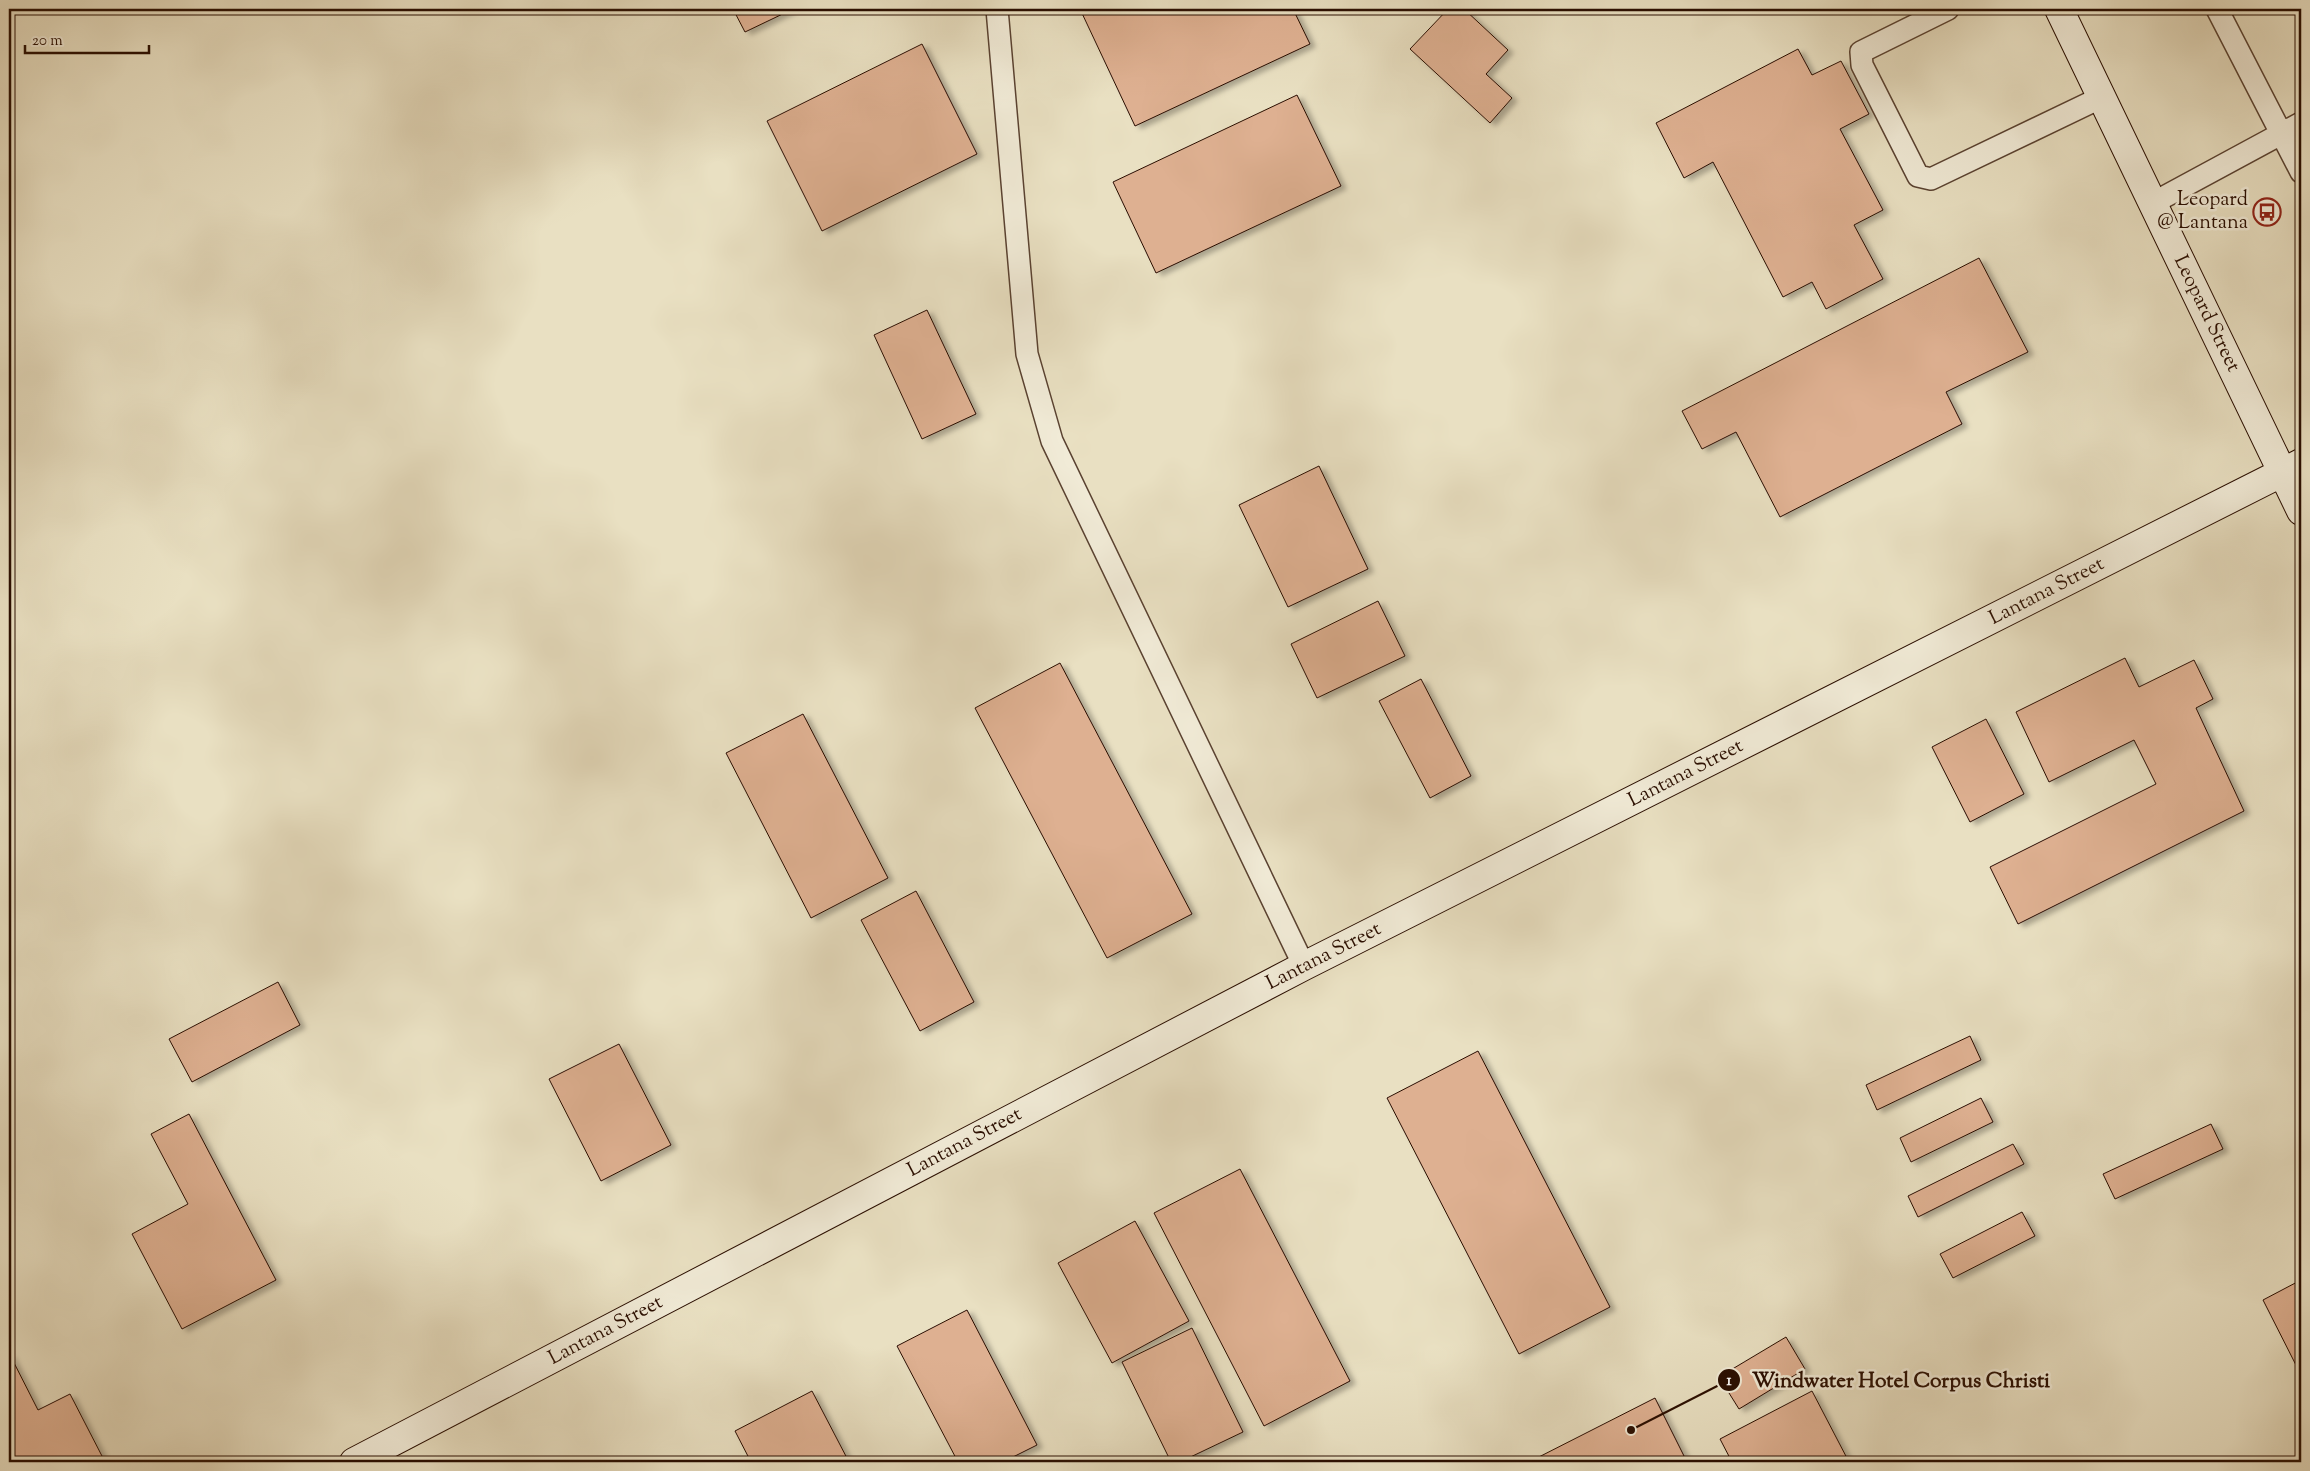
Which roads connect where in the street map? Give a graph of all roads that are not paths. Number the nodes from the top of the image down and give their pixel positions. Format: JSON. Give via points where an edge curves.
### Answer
{"nodes":[{"id":1,"x":997,"y":9,"type":"edge"},
{"id":2,"x":1948,"y":9,"type":"edge"},
{"id":3,"x":2059,"y":9,"type":"edge"},
{"id":4,"x":2217,"y":9,"type":"edge"},
{"id":5,"x":2102,"y":97,"type":"junction"},
{"id":6,"x":2301,"y":123,"type":"edge"},
{"id":7,"x":2282,"y":134,"type":"junction"},
{"id":8,"x":2301,"y":172,"type":"edge"},
{"id":9,"x":2153,"y":202,"type":"junction"},
{"id":10,"x":2292,"y":468,"type":"edge"},
{"id":11,"x":2301,"y":510,"type":"edge"},
{"id":12,"x":1304,"y":966,"type":"junction"},
{"id":13,"x":369,"y":1459,"type":"edge"}],
"edges":[{"from":1,"to":12,"type":"lane","via":[[1027,354],[1052,441]]},
{"from":2,"to":5,"type":"lane","via":[[1861,52],[1862,65],[1918,176],[1931,179]]},
{"from":3,"to":5,"type":"street","name":"Leopard Street"},
{"from":4,"to":7,"type":"lane"},
{"from":5,"to":9,"type":"street","name":"Leopard Street"},
{"from":6,"to":7,"type":"lane"},
{"from":7,"to":8,"type":"lane"},
{"from":7,"to":9,"type":"lane"},
{"from":9,"to":10,"type":"street","name":"Leopard Street"},
{"from":10,"to":11,"type":"street","name":"Leopard Street"},
{"from":10,"to":12,"type":"street","name":"Lantana Street"},
{"from":12,"to":13,"type":"street","name":"Lantana Street"}]}
